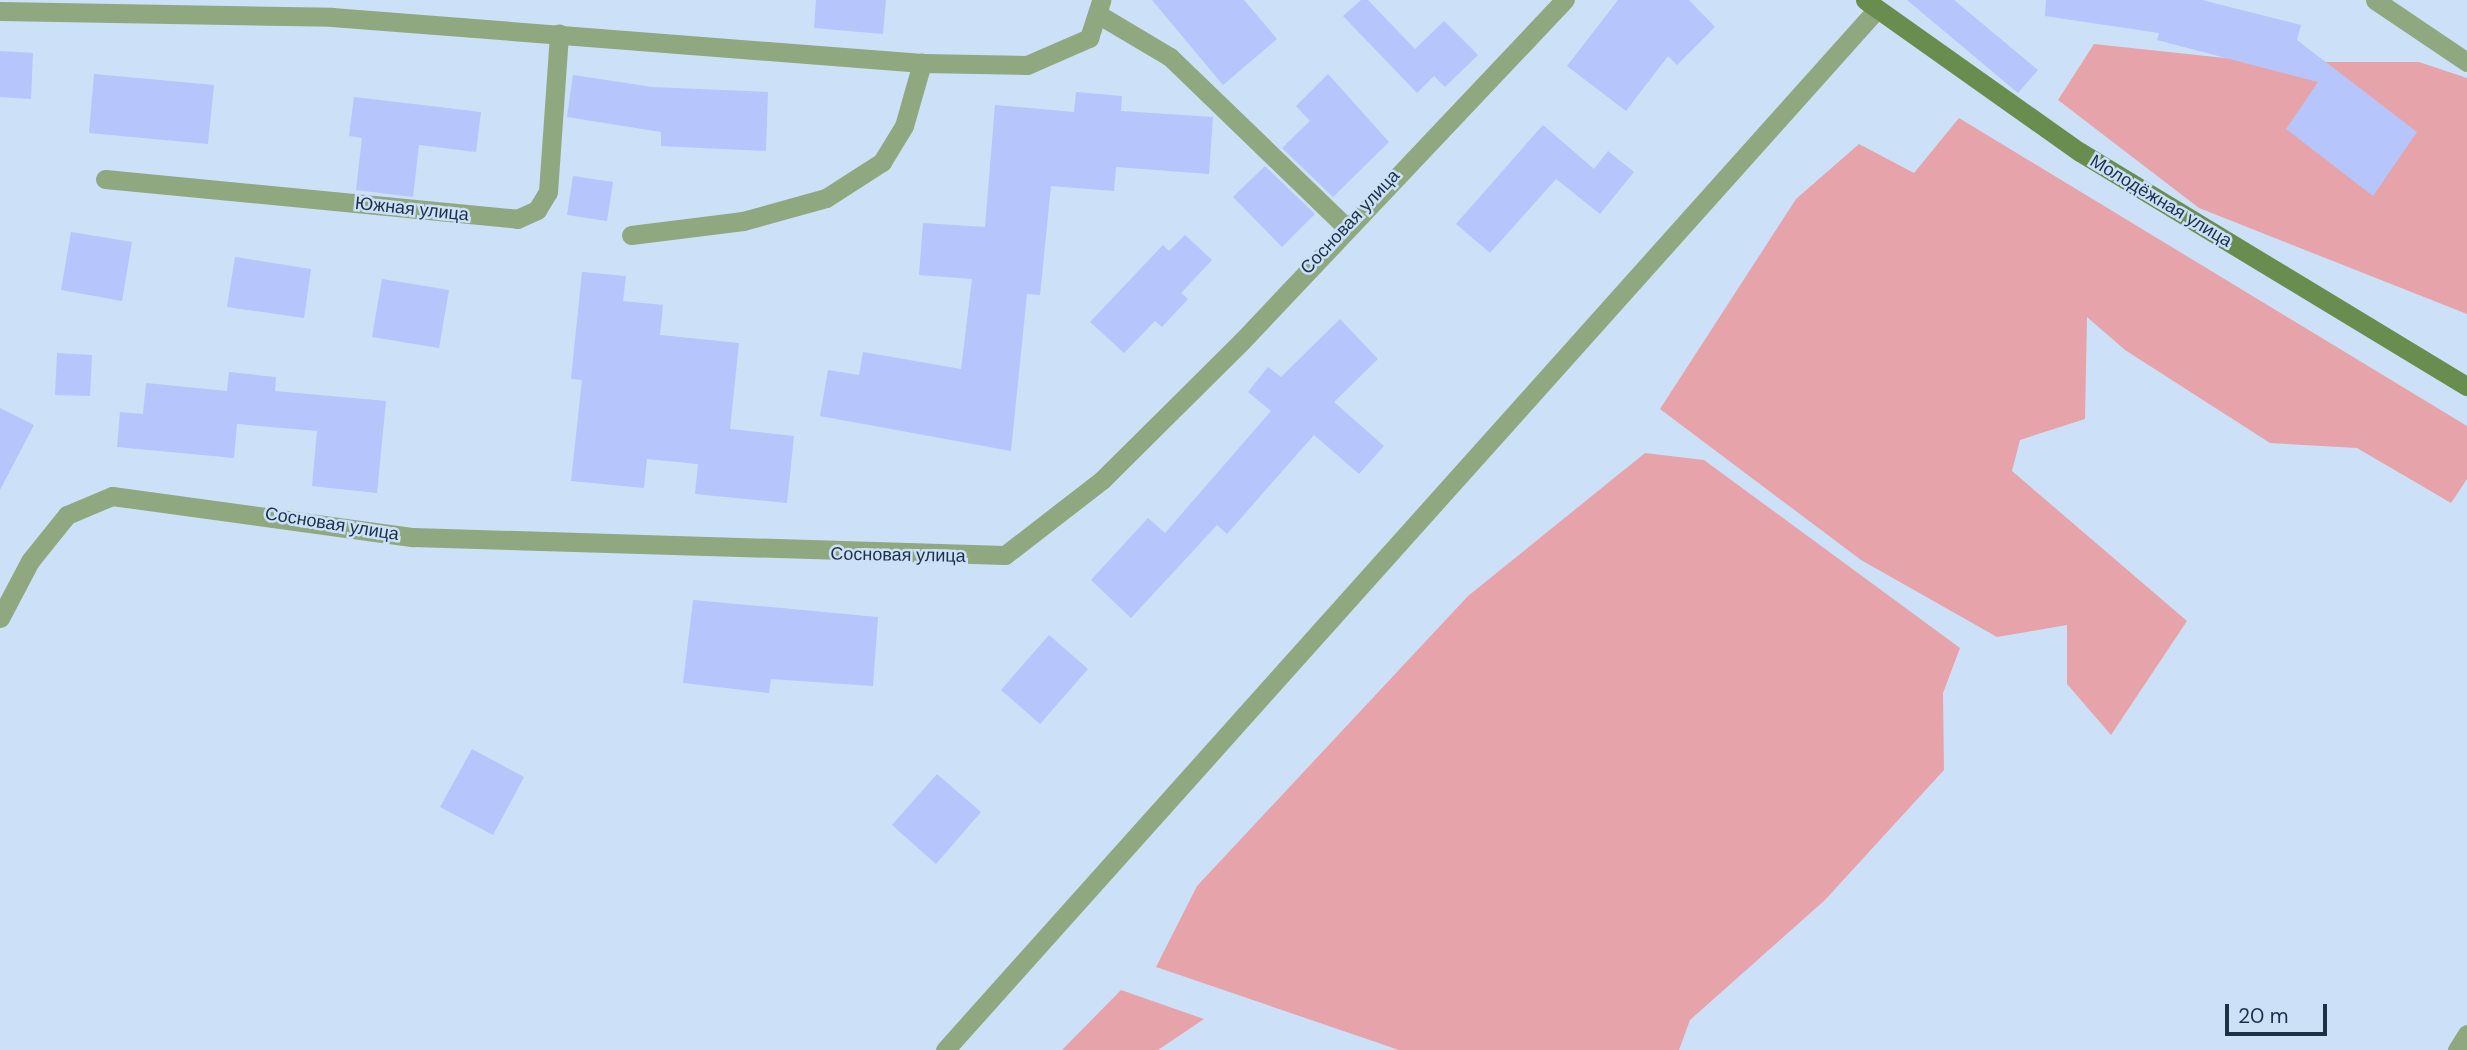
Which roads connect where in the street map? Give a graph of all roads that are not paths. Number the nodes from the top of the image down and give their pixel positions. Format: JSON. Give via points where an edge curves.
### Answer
{"nodes":[{"id":1,"x":1565,"y":0,"type":"edge"},
{"id":2,"x":2375,"y":0,"type":"edge"},
{"id":3,"x":1871,"y":4,"type":"edge"},
{"id":4,"x":1101,"y":8,"type":"edge"},
{"id":5,"x":0,"y":11,"type":"edge"},
{"id":6,"x":559,"y":33,"type":"junction"},
{"id":7,"x":2467,"y":62,"type":"edge"},
{"id":8,"x":922,"y":63,"type":"junction"},
{"id":9,"x":104,"y":179,"type":"dead end"},
{"id":10,"x":1345,"y":226,"type":"junction"},
{"id":11,"x":631,"y":234,"type":"dead end"},
{"id":12,"x":2467,"y":386,"type":"edge"},
{"id":13,"x":0,"y":618,"type":"edge"},
{"id":14,"x":2467,"y":1034,"type":"edge"},
{"id":15,"x":945,"y":1050,"type":"edge"},
{"id":16,"x":2457,"y":1050,"type":"edge"}],
"edges":[{"from":1,"to":10,"type":"street","name":"Сосновая улица"},
{"from":2,"to":7,"type":"street"},
{"from":3,"to":12,"type":"main road","name":"Молодёжная улица","via":[[2080,152]]},
{"from":3,"to":15,"type":"street"},
{"from":4,"to":8,"type":"street","via":[[1089,38],[1027,65]]},
{"from":4,"to":10,"type":"street","via":[[1170,57]]},
{"from":5,"to":6,"type":"street","via":[[332,17]]},
{"from":6,"to":8,"type":"street"},
{"from":6,"to":9,"type":"street","name":"Южная улица","via":[[548,192],[537,210],[517,219]]},
{"from":8,"to":11,"type":"street","via":[[905,126],[882,162],[826,198],[743,221]]},
{"from":10,"to":13,"type":"street","name":"Сосновая улица","via":[[1242,341],[1102,480],[1005,555],[413,537],[111,496],[67,515],[30,561]]},
{"from":14,"to":16,"type":"street"}]}
